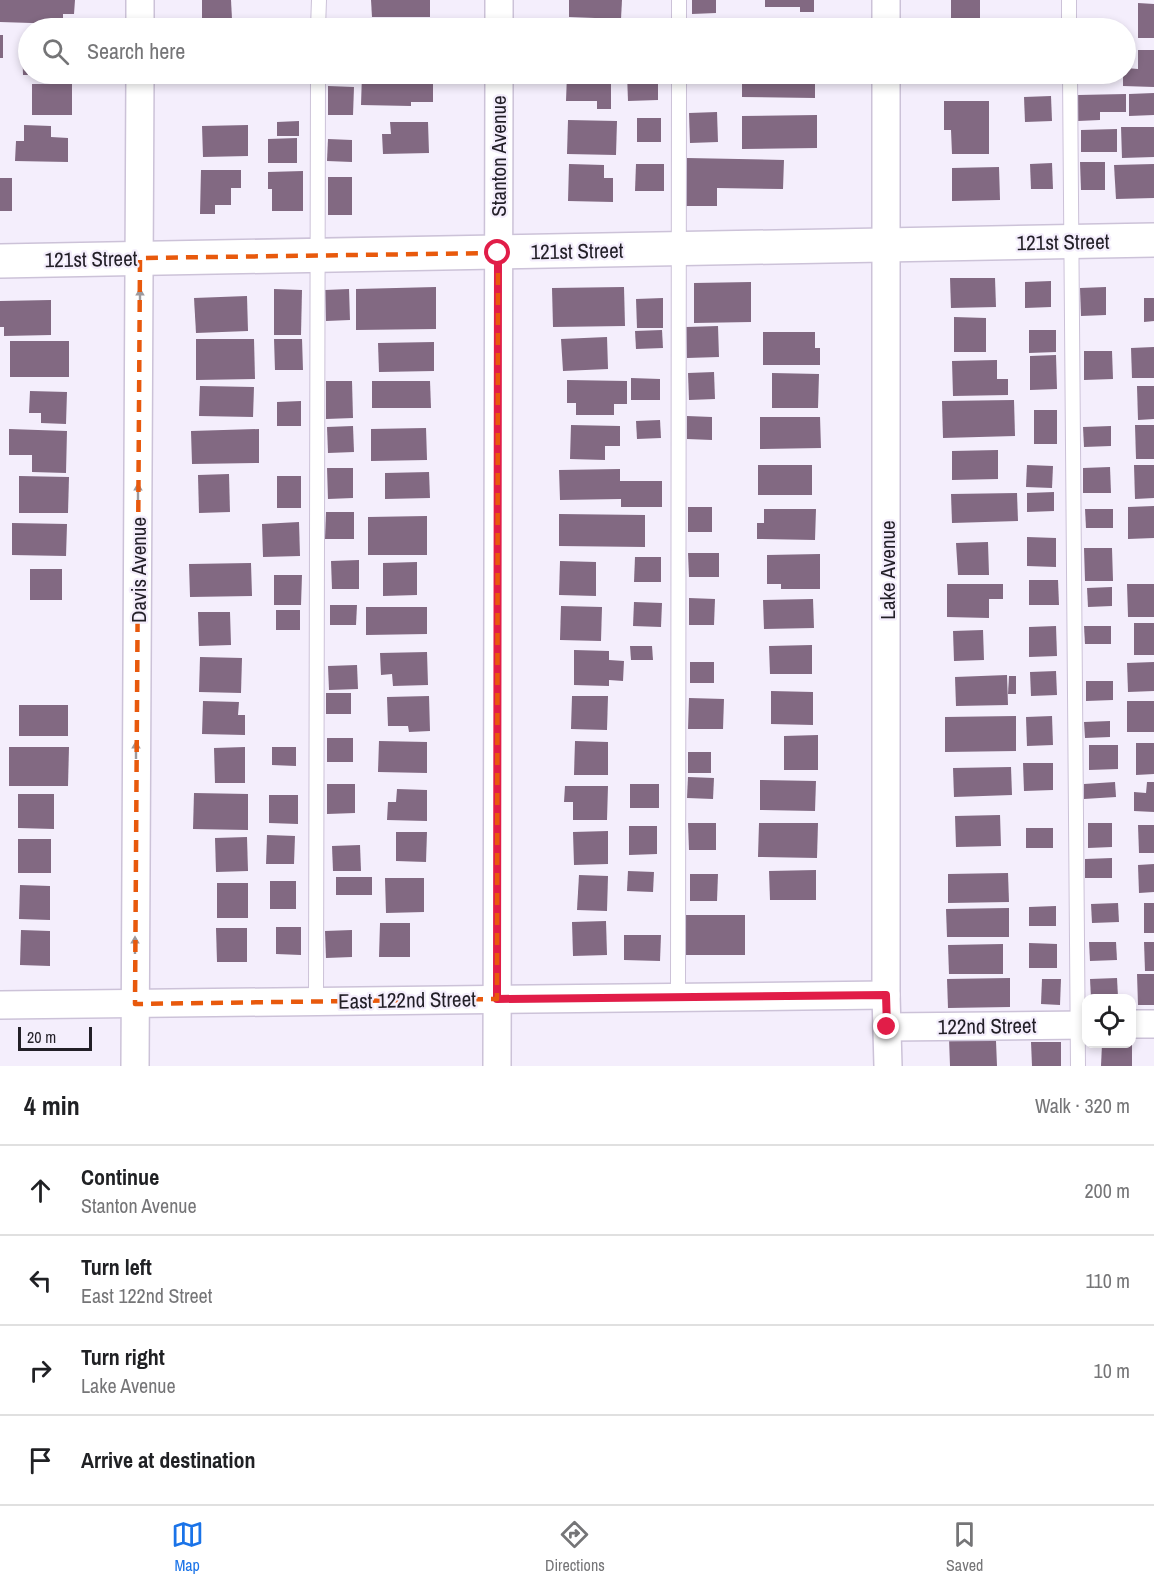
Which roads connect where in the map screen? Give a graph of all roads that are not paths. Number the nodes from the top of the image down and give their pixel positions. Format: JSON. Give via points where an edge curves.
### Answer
{"nodes":[{"id":1,"x":140,"y":0,"type":"edge"},
{"id":2,"x":319,"y":0,"type":"edge"},
{"id":3,"x":499,"y":0,"type":"edge"},
{"id":4,"x":679,"y":0,"type":"edge"},
{"id":5,"x":886,"y":0,"type":"edge"},
{"id":6,"x":1069,"y":0,"type":"edge"},
{"id":7,"x":140,"y":18,"type":"edge"},
{"id":8,"x":318,"y":18,"type":"edge"},
{"id":9,"x":499,"y":18,"type":"edge"},
{"id":10,"x":679,"y":18,"type":"edge"},
{"id":11,"x":886,"y":18,"type":"edge"},
{"id":12,"x":1069,"y":18,"type":"edge"},
{"id":13,"x":140,"y":84,"type":"edge"},
{"id":14,"x":318,"y":84,"type":"edge"},
{"id":15,"x":499,"y":84,"type":"edge"},
{"id":16,"x":679,"y":84,"type":"edge"},
{"id":17,"x":886,"y":84,"type":"edge"},
{"id":18,"x":1070,"y":84,"type":"edge"},
{"id":19,"x":1154,"y":240,"type":"edge"},
{"id":20,"x":1071,"y":242,"type":"junction"},
{"id":21,"x":888,"y":245,"type":"junction"},
{"id":22,"x":678,"y":249,"type":"junction"},
{"id":23,"x":498,"y":253,"type":"junction"},
{"id":24,"x":318,"y":255,"type":"junction"},
{"id":25,"x":140,"y":258,"type":"junction"},
{"id":26,"x":0,"y":261,"type":"edge"},
{"id":27,"x":886,"y":995,"type":"junction"},
{"id":28,"x":678,"y":997,"type":"junction"},
{"id":29,"x":497,"y":999,"type":"junction"},
{"id":30,"x":316,"y":1001,"type":"junction"},
{"id":31,"x":135,"y":1004,"type":"junction"},
{"id":32,"x":0,"y":1005,"type":"edge"},
{"id":33,"x":1136,"y":1024,"type":"edge"},
{"id":34,"x":1154,"y":1024,"type":"edge"},
{"id":35,"x":1082,"y":1025,"type":"edge"},
{"id":36,"x":887,"y":1027,"type":"junction"},
{"id":37,"x":135,"y":1066,"type":"edge"},
{"id":38,"x":497,"y":1066,"type":"edge"},
{"id":39,"x":888,"y":1066,"type":"edge"},
{"id":40,"x":1078,"y":1066,"type":"edge"}],
"edges":[{"from":1,"to":7,"type":"street"},
{"from":2,"to":8,"type":"lane"},
{"from":3,"to":9,"type":"street"},
{"from":4,"to":10,"type":"lane"},
{"from":5,"to":11,"type":"street"},
{"from":6,"to":12,"type":"lane"},
{"from":13,"to":25,"type":"street","name":"Davis Avenue"},
{"from":14,"to":24,"type":"lane"},
{"from":15,"to":23,"type":"street","name":"Stanton Avenue"},
{"from":16,"to":22,"type":"lane"},
{"from":17,"to":21,"type":"street","name":"Lake Avenue"},
{"from":18,"to":20,"type":"lane"},
{"from":19,"to":20,"type":"street","name":"121st Street"},
{"from":20,"to":21,"type":"street","name":"121st Street"},
{"from":20,"to":35,"type":"lane"},
{"from":21,"to":22,"type":"street","name":"121st Street"},
{"from":21,"to":27,"type":"street","name":"Lake Avenue"},
{"from":22,"to":23,"type":"street","name":"121st Street"},
{"from":22,"to":28,"type":"lane"},
{"from":23,"to":24,"type":"street","name":"121st Street"},
{"from":23,"to":29,"type":"street","name":"Stanton Avenue"},
{"from":24,"to":25,"type":"street","name":"121st Street"},
{"from":24,"to":30,"type":"lane"},
{"from":25,"to":26,"type":"street","name":"121st Street"},
{"from":31,"to":25,"type":"street","name":"Davis Avenue","one_way":true},
{"from":27,"to":28,"type":"street","name":"East 122nd Street"},
{"from":27,"to":36,"type":"street","name":"Lake Avenue"},
{"from":28,"to":29,"type":"street","name":"East 122nd Street"},
{"from":29,"to":30,"type":"street","name":"East 122nd Street"},
{"from":29,"to":38,"type":"street","name":"Stanton Avenue"},
{"from":30,"to":31,"type":"street","name":"East 122nd Street"},
{"from":31,"to":32,"type":"street","name":"East 122nd Street"},
{"from":31,"to":37,"type":"street","name":"Davis Avenue"},
{"from":33,"to":34,"type":"street"},
{"from":35,"to":36,"type":"street","name":"122nd Street"},
{"from":35,"to":40,"type":"lane"},
{"from":36,"to":39,"type":"street","name":"Lake Avenue"}]}
